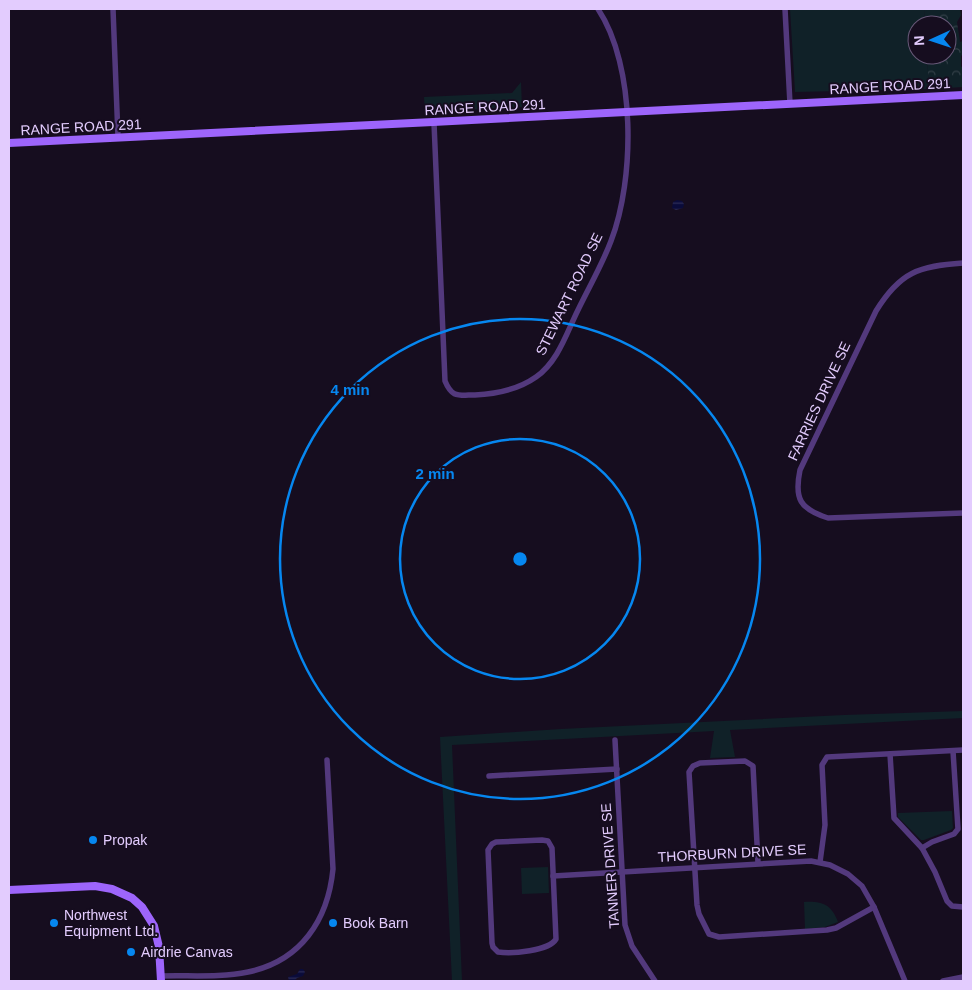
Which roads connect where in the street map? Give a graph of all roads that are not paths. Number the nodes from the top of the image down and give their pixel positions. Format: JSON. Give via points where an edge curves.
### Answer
{"nodes":[{"id":1,"x":113,"y":9,"type":"edge"},
{"id":2,"x":598,"y":9,"type":"edge"},
{"id":3,"x":785,"y":9,"type":"edge"},
{"id":4,"x":963,"y":94,"type":"edge"},
{"id":5,"x":790,"y":104,"type":"junction"},
{"id":6,"x":627,"y":111,"type":"junction"},
{"id":7,"x":434,"y":123,"type":"junction"},
{"id":8,"x":118,"y":137,"type":"junction"},
{"id":9,"x":9,"y":143,"type":"edge"},
{"id":10,"x":963,"y":263,"type":"edge"},
{"id":11,"x":963,"y":513,"type":"edge"},
{"id":12,"x":615,"y":740,"type":"dead end"},
{"id":13,"x":953,"y":750,"type":"junction"},
{"id":14,"x":963,"y":750,"type":"edge"},
{"id":15,"x":890,"y":754,"type":"junction"},
{"id":16,"x":327,"y":760,"type":"dead end"},
{"id":17,"x":617,"y":769,"type":"junction"},
{"id":18,"x":489,"y":776,"type":"dead end"},
{"id":19,"x":922,"y":848,"type":"junction"},
{"id":20,"x":820,"y":862,"type":"junction"},
{"id":21,"x":758,"y":864,"type":"junction"},
{"id":22,"x":694,"y":868,"type":"junction"},
{"id":23,"x":622,"y":872,"type":"junction"},
{"id":24,"x":553,"y":876,"type":"junction"},
{"id":25,"x":9,"y":890,"type":"edge"},
{"id":26,"x":963,"y":906,"type":"edge"},
{"id":27,"x":874,"y":908,"type":"junction"},
{"id":28,"x":963,"y":977,"type":"edge"},
{"id":29,"x":161,"y":979,"type":"edge"},
{"id":30,"x":655,"y":981,"type":"edge"},
{"id":31,"x":905,"y":981,"type":"edge"},
{"id":32,"x":943,"y":981,"type":"edge"}],
"edges":[{"from":1,"to":8,"type":"street"},
{"from":2,"to":6,"type":"street","via":[[618,51]]},
{"from":3,"to":5,"type":"street"},
{"from":4,"to":5,"type":"street","name":"RANGE ROAD 291"},
{"from":5,"to":6,"type":"street","name":"RANGE ROAD 291"},
{"from":6,"to":7,"type":"street","name":"RANGE ROAD 291"},
{"from":6,"to":7,"type":"street","name":"STEWART ROAD SE","via":[[628,146],[622,202],[611,241],[566,334],[554,358],[536,378],[520,386],[488,394],[456,395],[445,381]]},
{"from":7,"to":8,"type":"street","name":"RANGE ROAD 291"},
{"from":8,"to":9,"type":"street","name":"RANGE ROAD 291"},
{"from":10,"to":11,"type":"street","name":"FARRIES DRIVE SE","via":[[939,265],[905,276],[884,298],[800,470],[797,486],[803,505],[812,513],[828,518]]},
{"from":12,"to":17,"type":"street","name":"TANNER DRIVE SE"},
{"from":13,"to":14,"type":"street"},
{"from":13,"to":15,"type":"street"},
{"from":13,"to":19,"type":"street","via":[[958,829],[954,834]]},
{"from":15,"to":19,"type":"street","via":[[894,818]]},
{"from":15,"to":20,"type":"street","via":[[830,757],[822,762],[825,826]]},
{"from":16,"to":29,"type":"street","via":[[333,869],[328,899],[313,931],[289,955],[263,968]]},
{"from":17,"to":18,"type":"street"},
{"from":17,"to":23,"type":"street","name":"TANNER DRIVE SE"},
{"from":19,"to":26,"type":"street","via":[[947,901],[952,906]]},
{"from":20,"to":21,"type":"street","name":"THORBURN DRIVE SE"},
{"from":20,"to":27,"type":"street","name":"THORBURN DRIVE SE","via":[[855,880]]},
{"from":21,"to":22,"type":"street","name":"THORBURN DRIVE SE"},
{"from":21,"to":22,"type":"street","via":[[753,766],[745,761],[700,763],[689,772]]},
{"from":22,"to":23,"type":"street","name":"THORBURN DRIVE SE"},
{"from":22,"to":27,"type":"street","via":[[699,914],[707,932],[714,937],[828,930]]},
{"from":23,"to":24,"type":"street","name":"THORBURN DRIVE SE"},
{"from":23,"to":30,"type":"street","name":"TANNER DRIVE SE","via":[[628,935]]},
{"from":24,"to":24,"type":"street","via":[[555,941],[534,950],[498,952],[492,943],[490,846],[496,842],[548,842],[552,848]]},
{"from":25,"to":29,"type":"street","via":[[95,886],[122,892],[142,907],[154,926]]},
{"from":27,"to":31,"type":"street","name":"THORBURN DRIVE SE"},
{"from":28,"to":32,"type":"street"}]}
